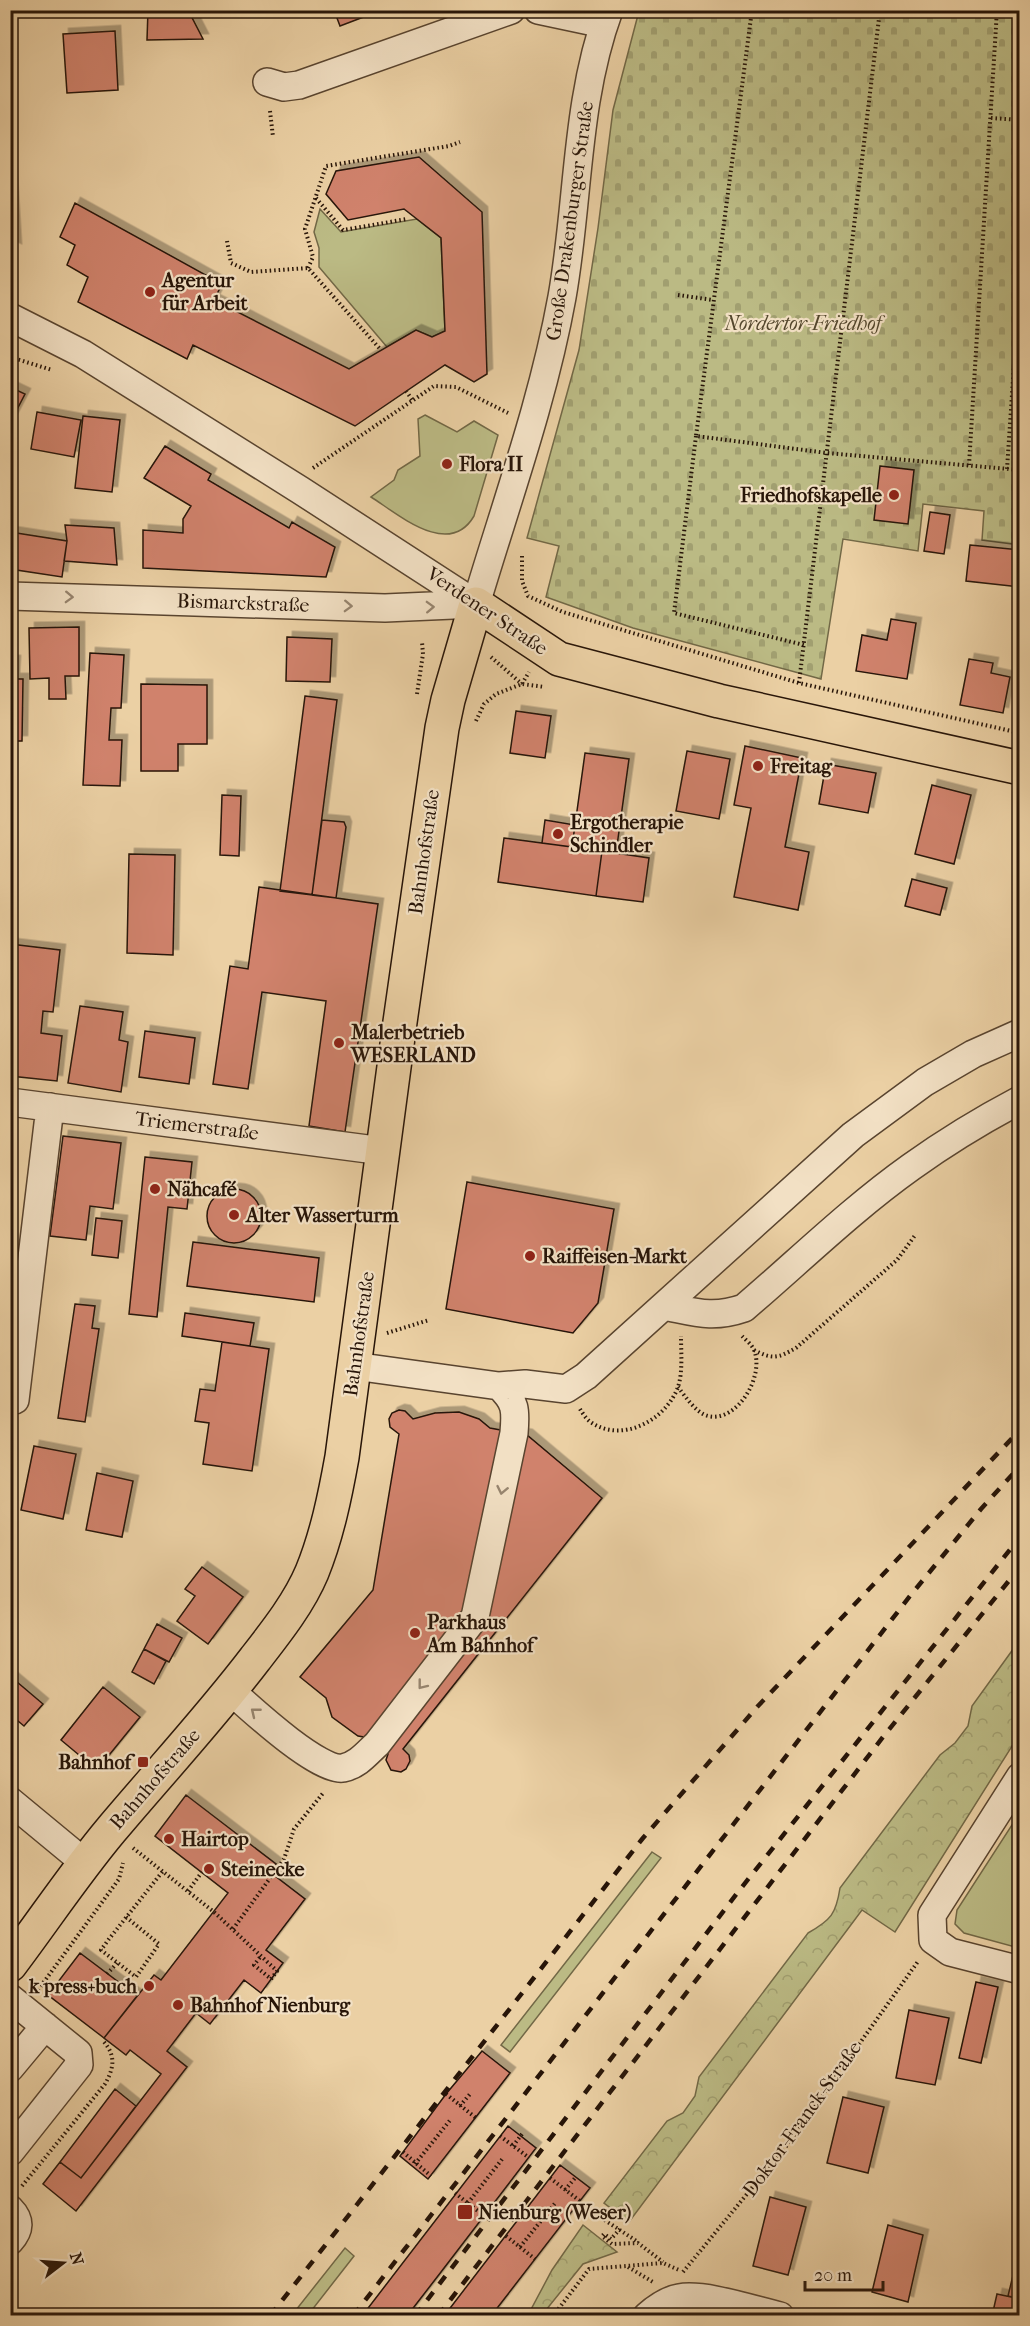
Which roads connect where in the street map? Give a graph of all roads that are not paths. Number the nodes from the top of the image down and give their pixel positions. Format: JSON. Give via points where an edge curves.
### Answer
{"nodes":[{"id":1,"x":511,"y":10,"type":"edge"},
{"id":2,"x":538,"y":10,"type":"edge"},
{"id":3,"x":607,"y":17,"type":"edge"},
{"id":4,"x":267,"y":82,"type":"dead end"},
{"id":5,"x":10,"y":317,"type":"edge"},
{"id":6,"x":10,"y":596,"type":"edge"},
{"id":7,"x":476,"y":604,"type":"junction"},
{"id":8,"x":1020,"y":768,"type":"edge"},
{"id":9,"x":1020,"y":1033,"type":"edge"},
{"id":10,"x":1020,"y":1100,"type":"edge"},
{"id":11,"x":10,"y":1102,"type":"edge"},
{"id":12,"x":50,"y":1107,"type":"junction"},
{"id":13,"x":383,"y":1150,"type":"junction"},
{"id":14,"x":673,"y":1308,"type":"junction"},
{"id":15,"x":354,"y":1366,"type":"junction"},
{"id":16,"x":500,"y":1386,"type":"junction"},
{"id":17,"x":15,"y":1400,"type":"dead end"},
{"id":18,"x":231,"y":1691,"type":"junction"},
{"id":19,"x":1020,"y":1777,"type":"edge"},
{"id":20,"x":10,"y":1801,"type":"edge"},
{"id":21,"x":85,"y":1863,"type":"junction"},
{"id":22,"x":10,"y":1965,"type":"edge"},
{"id":23,"x":1020,"y":1970,"type":"edge"},
{"id":24,"x":14,"y":2001,"type":"edge"},
{"id":25,"x":45,"y":2026,"type":"junction"},
{"id":26,"x":10,"y":2068,"type":"edge"},
{"id":27,"x":10,"y":2151,"type":"edge"},
{"id":28,"x":10,"y":2209,"type":"edge"},
{"id":29,"x":10,"y":2241,"type":"edge"},
{"id":30,"x":646,"y":2316,"type":"edge"},
{"id":31,"x":780,"y":2316,"type":"edge"}],
"edges":[{"from":1,"to":4,"type":"street","via":[[299,85],[284,87]]},
{"from":2,"to":3,"type":"street"},
{"from":3,"to":7,"type":"street","name":"Große Drakenburger Straße","via":[[594,60],[582,130],[551,354]]},
{"from":5,"to":7,"type":"street","name":"Verdener Straße","via":[[82,354]]},
{"from":6,"to":7,"type":"street","name":"Bismarckstraße","one_way":true,"via":[[385,608]]},
{"from":7,"to":8,"type":"main road","name":"Verdener Straße","via":[[559,659],[719,701]]},
{"from":7,"to":13,"type":"main road","name":"Bahnhofstraße","via":[[442,728]]},
{"from":9,"to":14,"type":"street","via":[[925,1082],[853,1135]]},
{"from":10,"to":14,"type":"street","via":[[966,1129],[910,1168],[744,1308],[707,1315]]},
{"from":11,"to":12,"type":"street","name":"Triemerstraße"},
{"from":12,"to":13,"type":"street","name":"Triemerstraße"},
{"from":12,"to":17,"type":"street"},
{"from":13,"to":15,"type":"main road","name":"Bahnhofstraße"},
{"from":14,"to":16,"type":"street","via":[[566,1389],[525,1384]]},
{"from":15,"to":16,"type":"street"},
{"from":15,"to":18,"type":"main road","name":"Bahnhofstraße","via":[[334,1502],[315,1563],[290,1611]]},
{"from":16,"to":18,"type":"street","one_way":true,"via":[[512,1399],[516,1414],[514,1433],[475,1617],[376,1744],[358,1762],[342,1768],[313,1758]]},
{"from":18,"to":21,"type":"main road","name":"Bahnhofstraße"},
{"from":19,"to":23,"type":"street","via":[[933,1927],[950,1952]]},
{"from":20,"to":21,"type":"street"},
{"from":21,"to":22,"type":"main road","name":"Bahnhofstraße"},
{"from":24,"to":25,"type":"street"},
{"from":25,"to":26,"type":"street"},
{"from":25,"to":27,"type":"street","via":[[78,2053],[79,2066]]},
{"from":28,"to":29,"type":"street","via":[[18,2221]]},
{"from":30,"to":31,"type":"street","via":[[681,2285],[690,2297]]}]}
